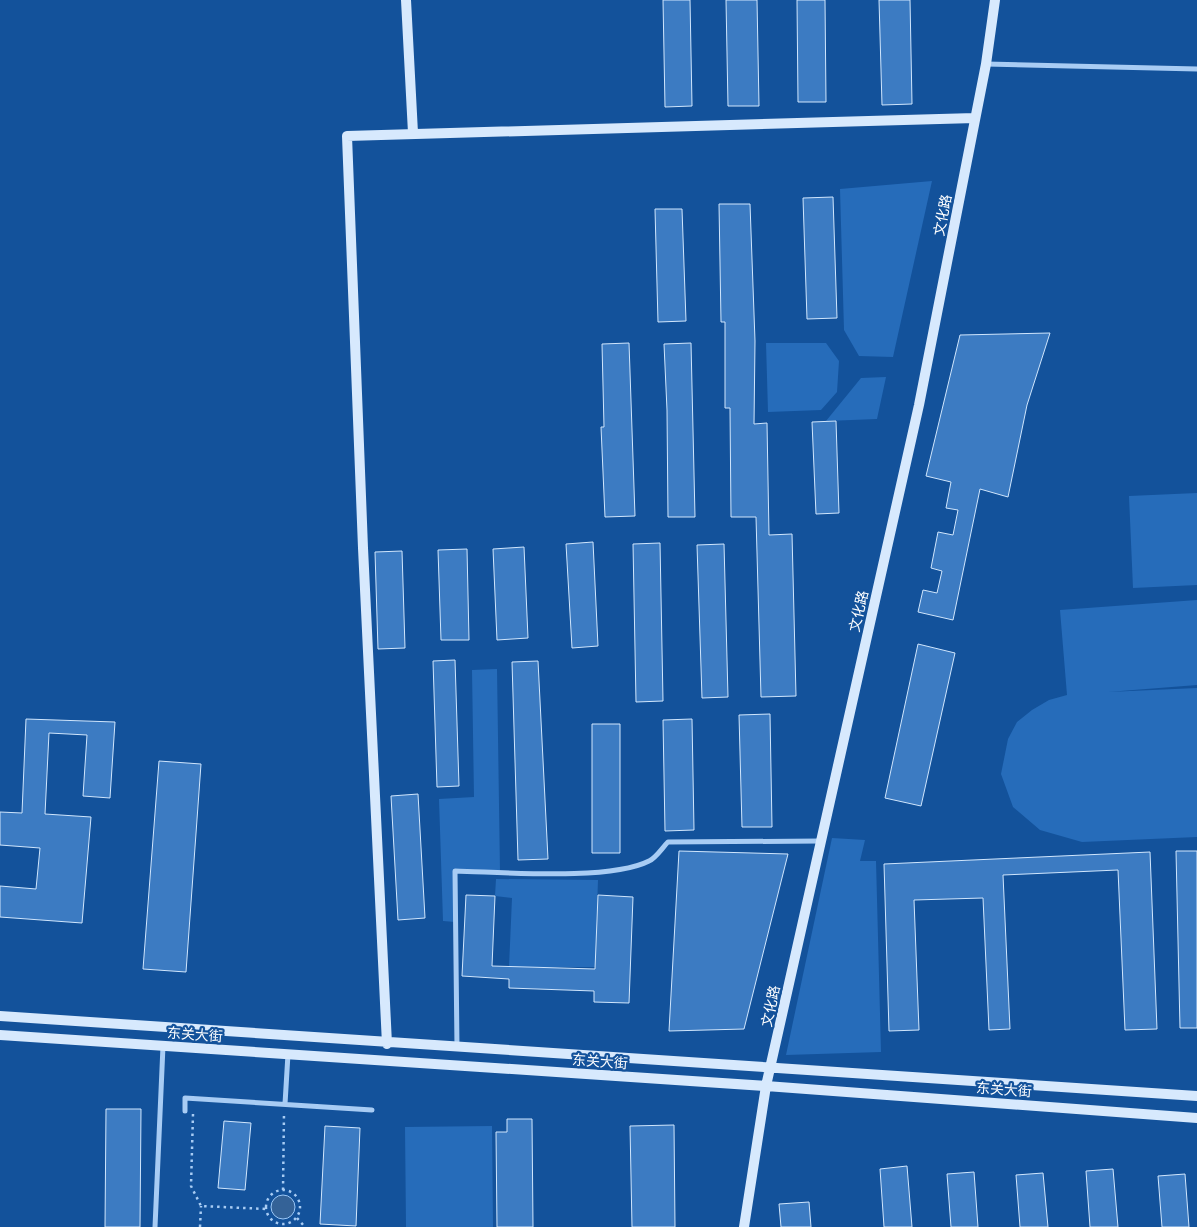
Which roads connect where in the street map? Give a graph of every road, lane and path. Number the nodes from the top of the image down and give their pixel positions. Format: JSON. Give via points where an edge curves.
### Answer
{"nodes":[{"id":1,"x":406,"y":0,"type":"edge"},
{"id":2,"x":995,"y":0,"type":"edge"},
{"id":3,"x":986,"y":64,"type":"junction"},
{"id":4,"x":1197,"y":69,"type":"edge"},
{"id":5,"x":975,"y":118,"type":"junction"},
{"id":6,"x":413,"y":132,"type":"junction"},
{"id":7,"x":820,"y":841,"type":"junction"},
{"id":8,"x":0,"y":1016,"type":"edge"},
{"id":9,"x":0,"y":1035,"type":"edge"},
{"id":10,"x":388,"y":1044,"type":"junction"},
{"id":11,"x":164,"y":1045,"type":"junction"},
{"id":12,"x":457,"y":1047,"type":"junction"},
{"id":13,"x":288,"y":1054,"type":"junction"},
{"id":14,"x":771,"y":1067,"type":"junction"},
{"id":15,"x":766,"y":1086,"type":"junction"},
{"id":16,"x":1197,"y":1096,"type":"edge"},
{"id":17,"x":194,"y":1099,"type":"junction"},
{"id":18,"x":284,"y":1104,"type":"junction"},
{"id":19,"x":372,"y":1110,"type":"dead end"},
{"id":20,"x":185,"y":1111,"type":"dead end"},
{"id":21,"x":1197,"y":1118,"type":"edge"},
{"id":22,"x":283,"y":1190,"type":"junction"},
{"id":23,"x":201,"y":1206,"type":"junction"},
{"id":24,"x":266,"y":1209,"type":"junction"},
{"id":25,"x":297,"y":1218,"type":"junction"},
{"id":26,"x":155,"y":1227,"type":"edge"},
{"id":27,"x":200,"y":1227,"type":"edge"},
{"id":28,"x":305,"y":1227,"type":"edge"},
{"id":29,"x":744,"y":1227,"type":"edge"}],
"edges":[{"from":1,"to":6,"type":"street"},
{"from":2,"to":3,"type":"street","name":"文化路"},
{"from":3,"to":4,"type":"street"},
{"from":3,"to":5,"type":"street","name":"文化路"},
{"from":5,"to":6,"type":"street"},
{"from":5,"to":7,"type":"street","name":"文化路","via":[[919,404]]},
{"from":6,"to":10,"type":"street","via":[[347,136],[363,548]]},
{"from":7,"to":12,"type":"street","via":[[668,842],[652,860],[631,868],[575,873],[455,871]]},
{"from":7,"to":14,"type":"street","name":"文化路"},
{"from":8,"to":10,"type":"street","name":"东关大街"},
{"from":9,"to":11,"type":"street","name":"东关大街"},
{"from":10,"to":12,"type":"street","name":"东关大街"},
{"from":11,"to":13,"type":"street","name":"东关大街"},
{"from":11,"to":26,"type":"street"},
{"from":12,"to":14,"type":"street","name":"东关大街"},
{"from":13,"to":15,"type":"street","name":"东关大街"},
{"from":13,"to":18,"type":"street"},
{"from":14,"to":15,"type":"street","name":"文化路"},
{"from":14,"to":16,"type":"street","name":"东关大街"},
{"from":15,"to":21,"type":"street","name":"东关大街"},
{"from":15,"to":29,"type":"street","name":"文化路"},
{"from":17,"to":18,"type":"street"},
{"from":17,"to":20,"type":"street","via":[[186,1098]]},
{"from":17,"to":23,"type":"path","via":[[191,1186]]},
{"from":18,"to":19,"type":"street"},
{"from":18,"to":22,"type":"path"},
{"from":22,"to":24,"type":"path","via":[[272,1194]]},
{"from":22,"to":25,"type":"path","via":[[297,1197],[300,1208]]},
{"from":23,"to":24,"type":"path"},
{"from":23,"to":27,"type":"path"},
{"from":24,"to":25,"type":"path","via":[[275,1223],[287,1225]]},
{"from":25,"to":28,"type":"path"}]}
